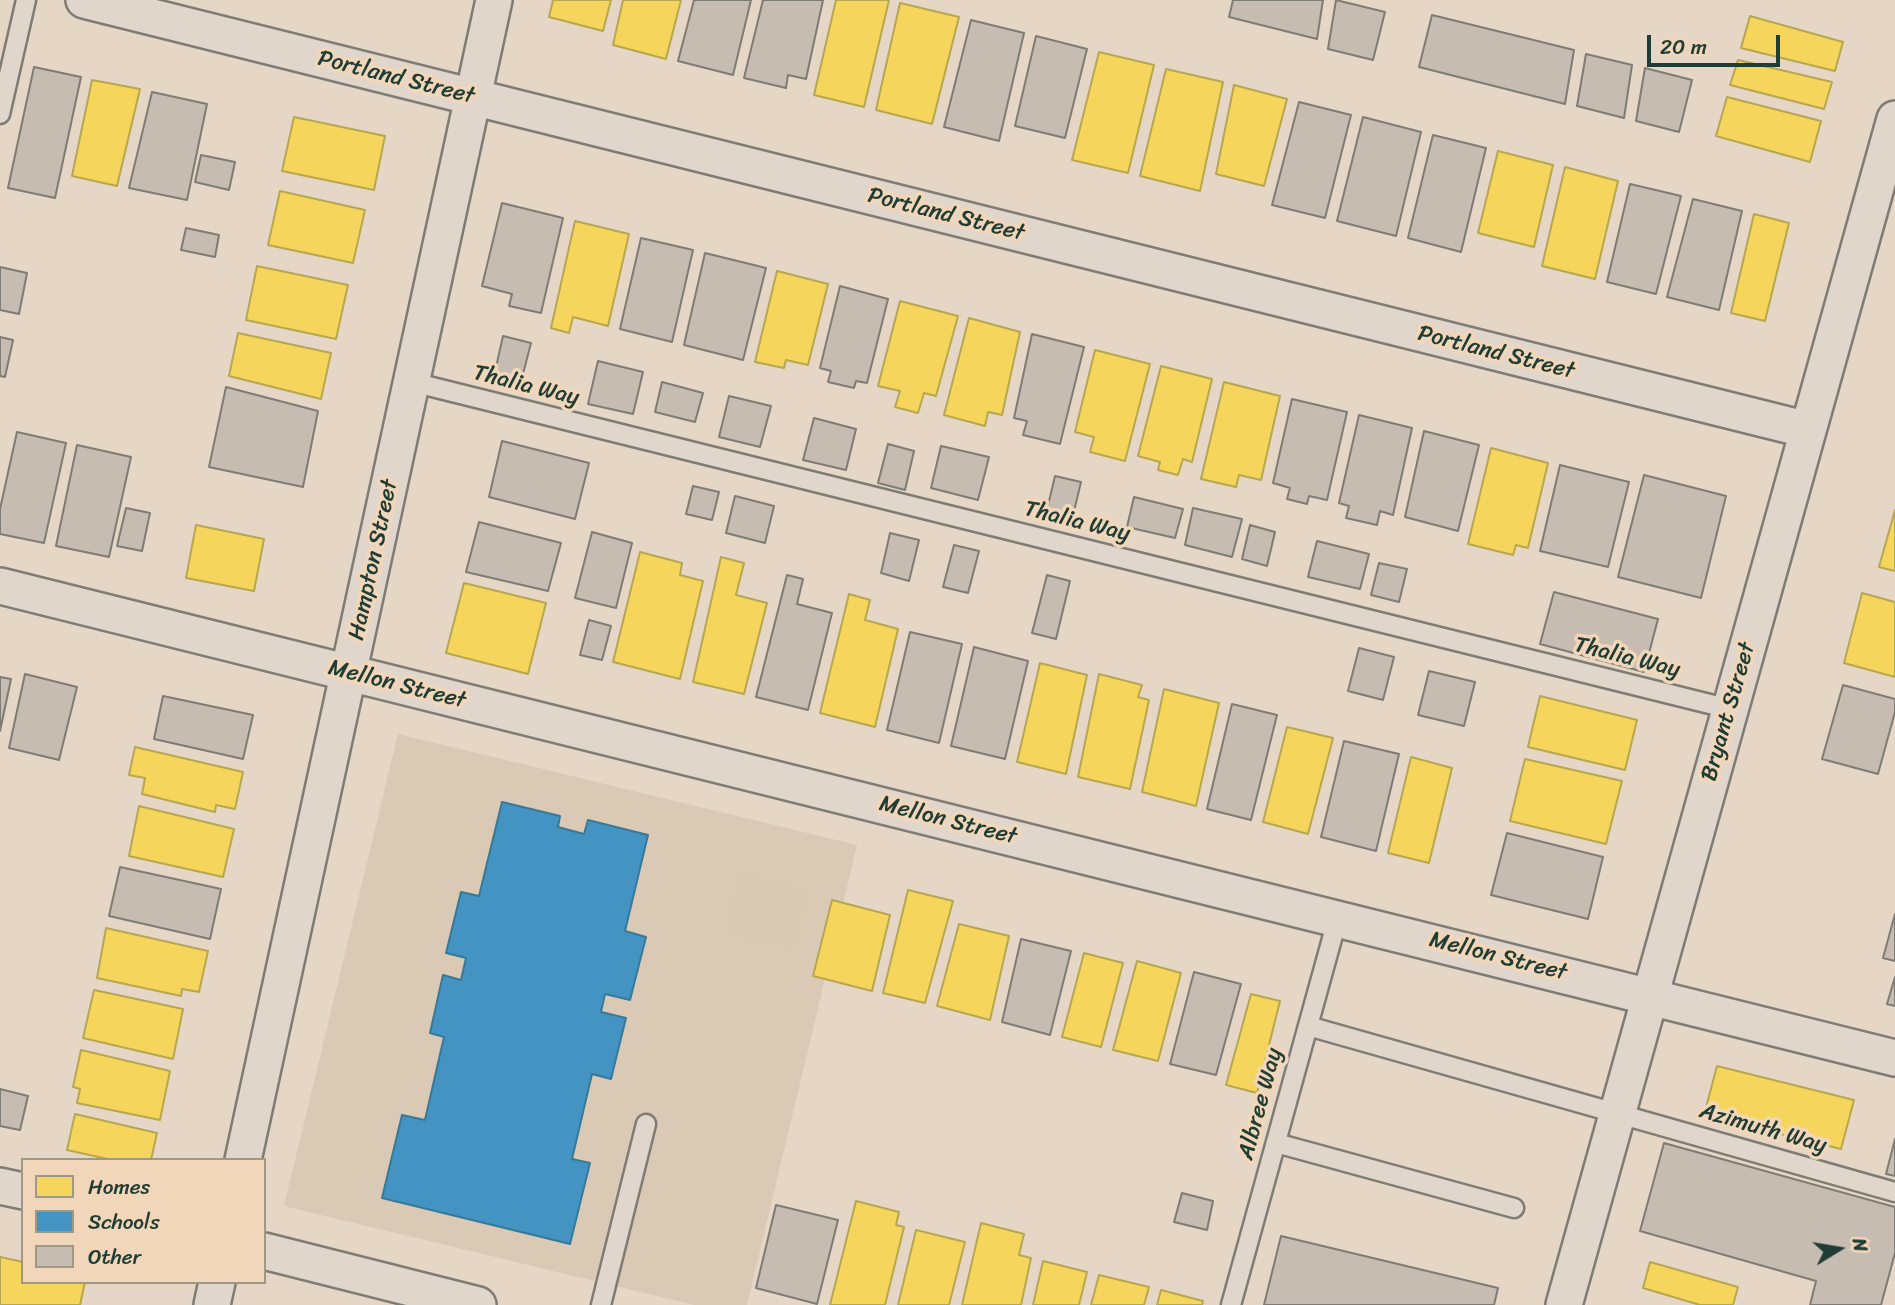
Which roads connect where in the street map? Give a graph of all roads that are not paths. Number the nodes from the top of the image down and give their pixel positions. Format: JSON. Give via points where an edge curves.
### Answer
{"nodes":[{"id":1,"x":26,"y":0,"type":"edge"},
{"id":2,"x":84,"y":0,"type":"edge"},
{"id":3,"x":494,"y":0,"type":"edge"},
{"id":4,"x":473,"y":97,"type":"junction"},
{"id":5,"x":0,"y":114,"type":"edge"},
{"id":6,"x":1895,"y":119,"type":"edge"},
{"id":7,"x":412,"y":382,"type":"junction"},
{"id":8,"x":1808,"y":430,"type":"junction"},
{"id":9,"x":0,"y":586,"type":"edge"},
{"id":10,"x":349,"y":673,"type":"junction"},
{"id":11,"x":1730,"y":709,"type":"junction"},
{"id":12,"x":1338,"y":917,"type":"junction"},
{"id":13,"x":1650,"y":998,"type":"junction"},
{"id":14,"x":1308,"y":1026,"type":"junction"},
{"id":15,"x":1895,"y":1058,"type":"edge"},
{"id":16,"x":1618,"y":1113,"type":"junction"},
{"id":17,"x":646,"y":1124,"type":"dead end"},
{"id":18,"x":1276,"y":1143,"type":"junction"},
{"id":19,"x":243,"y":1158,"type":"edge"},
{"id":20,"x":0,"y":1186,"type":"edge"},
{"id":21,"x":21,"y":1191,"type":"edge"},
{"id":22,"x":1895,"y":1192,"type":"edge"},
{"id":23,"x":1514,"y":1208,"type":"dead end"},
{"id":24,"x":266,"y":1252,"type":"edge"},
{"id":25,"x":217,"y":1284,"type":"edge"},
{"id":26,"x":212,"y":1305,"type":"edge"},
{"id":27,"x":478,"y":1305,"type":"edge"},
{"id":28,"x":601,"y":1305,"type":"edge"},
{"id":29,"x":1231,"y":1305,"type":"edge"},
{"id":30,"x":1564,"y":1305,"type":"edge"}],
"edges":[{"from":1,"to":5,"type":"lane"},
{"from":2,"to":4,"type":"street","name":"Portland Street"},
{"from":3,"to":4,"type":"street","name":"Hampton Street"},
{"from":4,"to":7,"type":"street","name":"Hampton Street"},
{"from":4,"to":8,"type":"street","name":"Portland Street"},
{"from":6,"to":8,"type":"street","name":"Bryant Street"},
{"from":7,"to":10,"type":"street","name":"Hampton Street"},
{"from":7,"to":11,"type":"lane","name":"Thalia Way"},
{"from":8,"to":11,"type":"street","name":"Bryant Street"},
{"from":9,"to":10,"type":"street","name":"Mellon Street"},
{"from":10,"to":12,"type":"street","name":"Mellon Street"},
{"from":10,"to":19,"type":"street","name":"Hampton Street"},
{"from":11,"to":13,"type":"street","name":"Bryant Street"},
{"from":12,"to":13,"type":"street","name":"Mellon Street"},
{"from":12,"to":14,"type":"lane","name":"Albree Way"},
{"from":13,"to":15,"type":"street","name":"Mellon Street"},
{"from":13,"to":16,"type":"street","name":"Bryant Street"},
{"from":14,"to":16,"type":"lane","name":"Azimuth Way"},
{"from":14,"to":18,"type":"lane","name":"Albree Way"},
{"from":16,"to":22,"type":"lane","name":"Azimuth Way"},
{"from":16,"to":30,"type":"street","name":"Bryant Street"},
{"from":17,"to":28,"type":"lane"},
{"from":18,"to":23,"type":"lane"},
{"from":18,"to":29,"type":"lane","name":"Albree Way"},
{"from":20,"to":21,"type":"street"},
{"from":24,"to":27,"type":"street"},
{"from":25,"to":26,"type":"street"}]}
